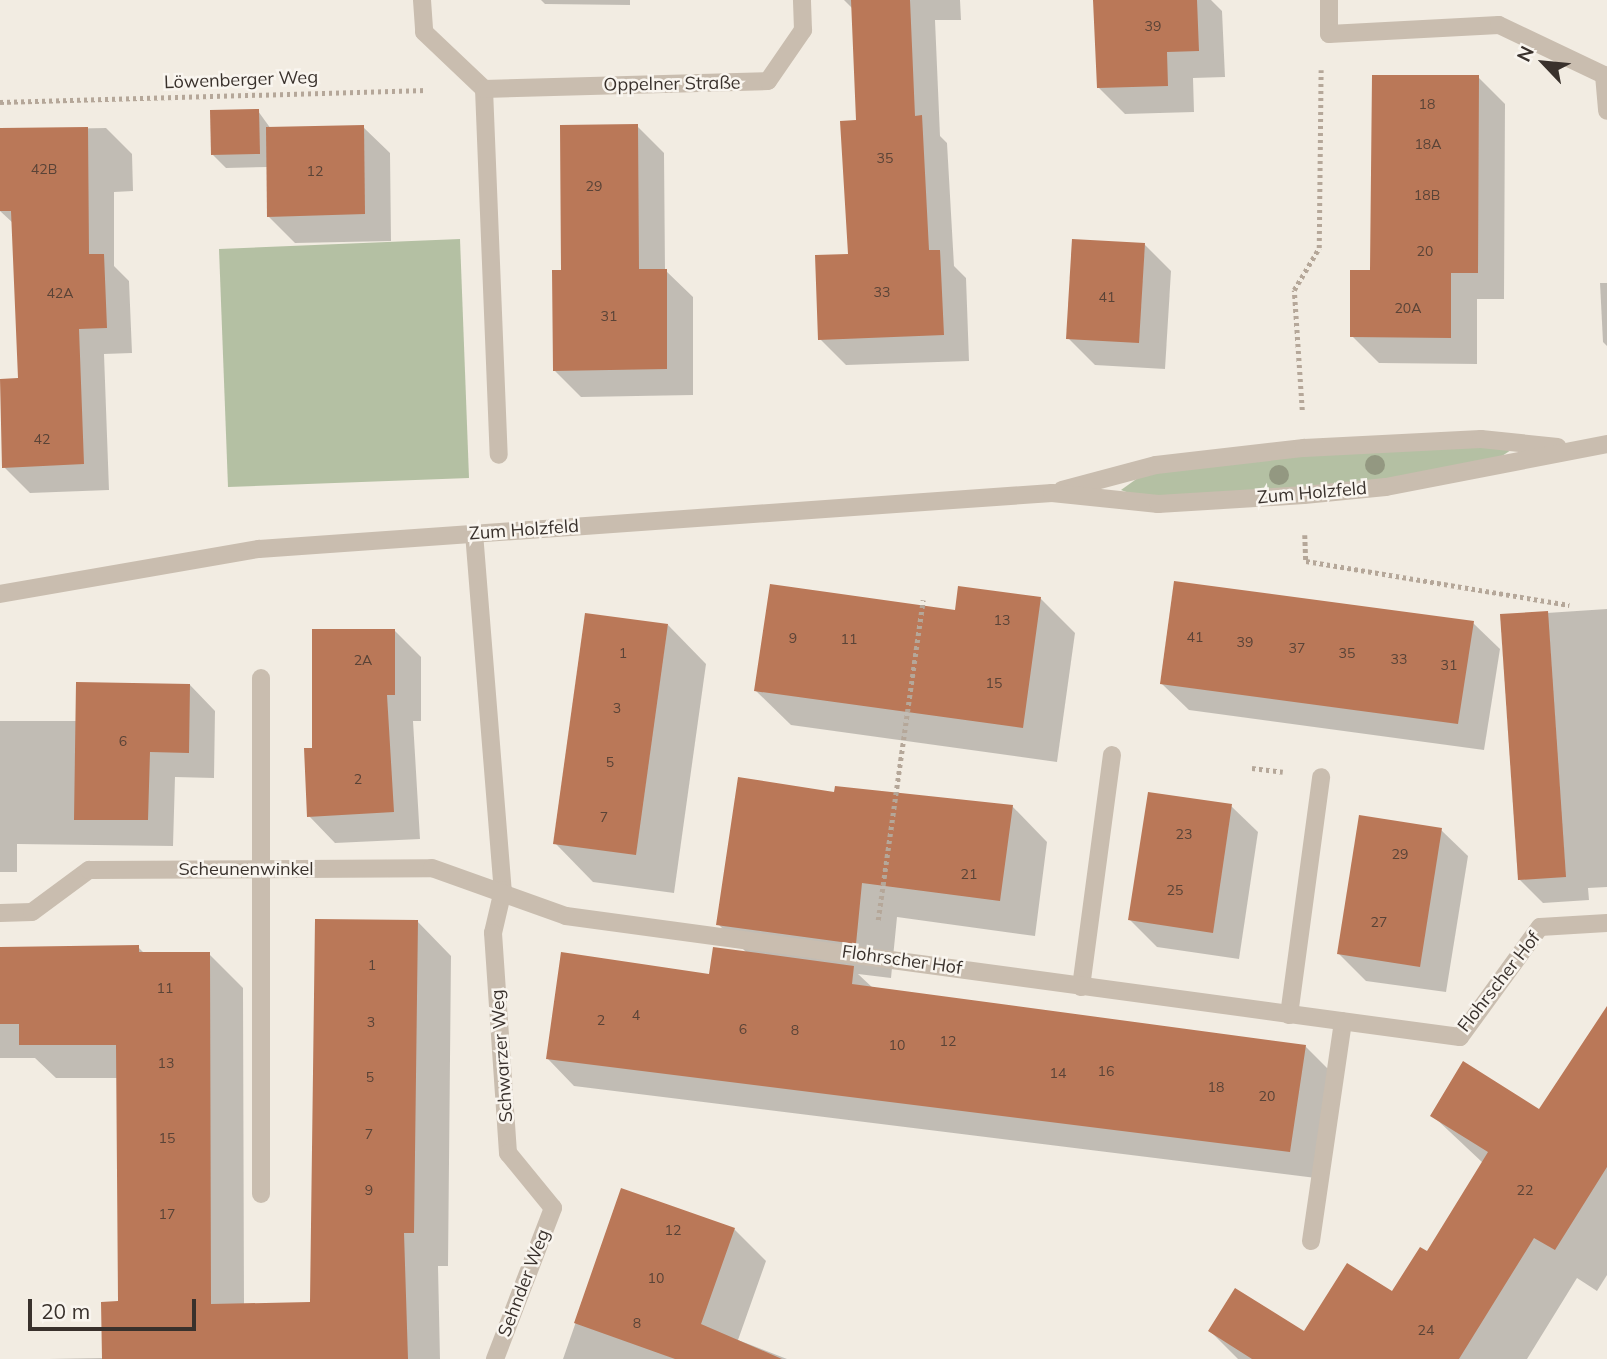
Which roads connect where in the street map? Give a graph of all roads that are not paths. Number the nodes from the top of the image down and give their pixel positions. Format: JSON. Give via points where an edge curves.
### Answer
{"nodes":[{"id":1,"x":422,"y":0,"type":"edge"},
{"id":2,"x":802,"y":0,"type":"edge"},
{"id":3,"x":1329,"y":0,"type":"edge"},
{"id":4,"x":484,"y":89,"type":"junction"},
{"id":5,"x":1607,"y":111,"type":"edge"},
{"id":6,"x":1607,"y":444,"type":"edge"},
{"id":7,"x":1570,"y":448,"type":"junction"},
{"id":8,"x":499,"y":455,"type":"dead end"},
{"id":9,"x":1052,"y":493,"type":"junction"},
{"id":10,"x":474,"y":533,"type":"junction"},
{"id":11,"x":0,"y":594,"type":"edge"},
{"id":12,"x":261,"y":678,"type":"dead end"},
{"id":13,"x":1112,"y":755,"type":"dead end"},
{"id":14,"x":1321,"y":777,"type":"dead end"},
{"id":15,"x":261,"y":869,"type":"junction"},
{"id":16,"x":503,"y":890,"type":"junction"},
{"id":17,"x":0,"y":913,"type":"edge"},
{"id":18,"x":1607,"y":923,"type":"edge"},
{"id":19,"x":1081,"y":986,"type":"junction"},
{"id":20,"x":1289,"y":1015,"type":"junction"},
{"id":21,"x":1343,"y":1021,"type":"junction"},
{"id":22,"x":261,"y":1194,"type":"dead end"},
{"id":23,"x":553,"y":1208,"type":"joint"},
{"id":24,"x":1311,"y":1241,"type":"dead end"},
{"id":25,"x":495,"y":1359,"type":"edge"}],
"edges":[{"from":1,"to":4,"type":"street","via":[[424,32]]},
{"from":2,"to":4,"type":"street","name":"Oppelner Straße","via":[[803,30],[768,81]]},
{"from":3,"to":5,"type":"street","via":[[1329,34],[1499,25],[1604,75]]},
{"from":4,"to":8,"type":"street"},
{"from":6,"to":7,"type":"street","name":"Zum Holzfeld"},
{"from":7,"to":9,"type":"street","name":"Zum Holzfeld","via":[[1386,487],[1304,495],[1158,503]]},
{"from":7,"to":9,"type":"street","name":"Zum Holzfeld","via":[[1481,439],[1304,448],[1156,465]]},
{"from":9,"to":10,"type":"street","name":"Zum Holzfeld"},
{"from":10,"to":11,"type":"street","name":"Zum Holzfeld","via":[[259,550]]},
{"from":10,"to":16,"type":"street"},
{"from":12,"to":15,"type":"street"},
{"from":13,"to":19,"type":"street"},
{"from":14,"to":20,"type":"street"},
{"from":15,"to":16,"type":"street","name":"Scheunenwinkel","via":[[432,868]]},
{"from":15,"to":17,"type":"street","name":"Scheunenwinkel","via":[[89,870],[32,912]]},
{"from":15,"to":22,"type":"street"},
{"from":16,"to":19,"type":"street","name":"Flohrscher Hof","via":[[566,916]]},
{"from":16,"to":23,"type":"street","name":"Schwarzer Weg","via":[[493,933],[508,1153]]},
{"from":18,"to":21,"type":"street","name":"Flohrscher Hof","via":[[1540,927],[1460,1037]]},
{"from":19,"to":20,"type":"street","name":"Flohrscher Hof"},
{"from":20,"to":21,"type":"street","name":"Flohrscher Hof"},
{"from":21,"to":24,"type":"street"},
{"from":23,"to":25,"type":"street","name":"Sehnder Weg"}]}
